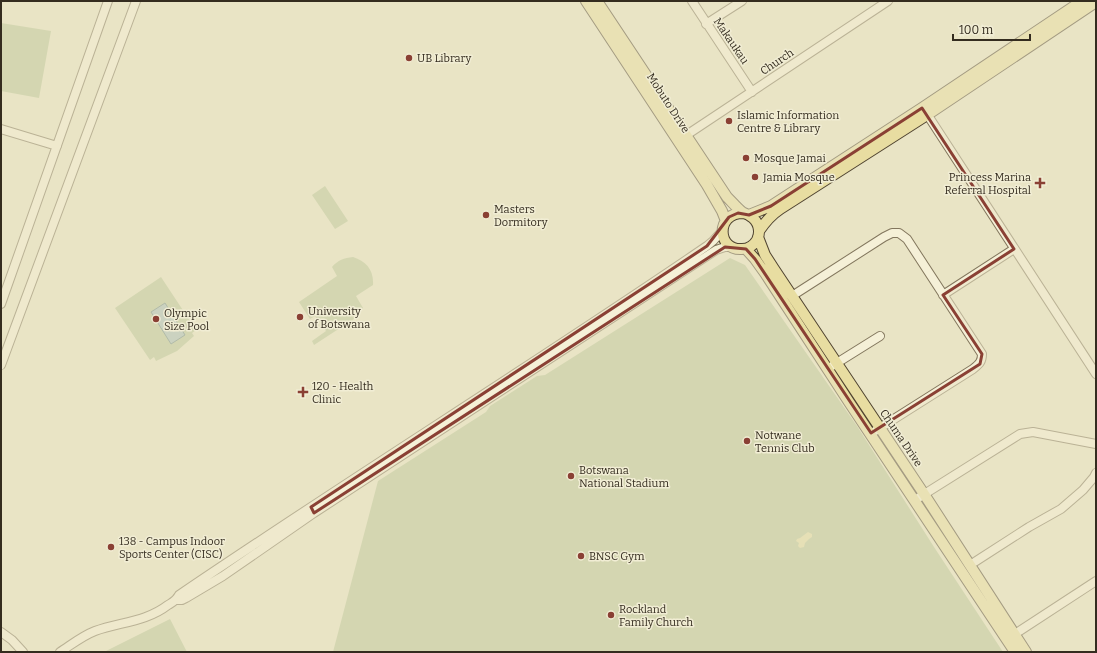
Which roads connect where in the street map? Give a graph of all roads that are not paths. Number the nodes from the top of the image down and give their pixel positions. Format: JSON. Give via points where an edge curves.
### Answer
{"nodes":[{"id":1,"x":108,"y":1,"type":"edge"},
{"id":2,"x":136,"y":1,"type":"edge"},
{"id":3,"x":692,"y":1,"type":"edge"},
{"id":4,"x":742,"y":1,"type":"edge"},
{"id":5,"x":888,"y":1,"type":"edge"},
{"id":6,"x":1082,"y":1,"type":"edge"},
{"id":7,"x":592,"y":2,"type":"edge"},
{"id":8,"x":1096,"y":2,"type":"edge"},
{"id":9,"x":706,"y":24,"type":"junction"},
{"id":10,"x":752,"y":92,"type":"junction"},
{"id":11,"x":925,"y":111,"type":"junction"},
{"id":12,"x":1,"y":129,"type":"edge"},
{"id":13,"x":682,"y":138,"type":"junction"},
{"id":14,"x":57,"y":146,"type":"junction"},
{"id":15,"x":746,"y":214,"type":"junction"},
{"id":16,"x":724,"y":225,"type":"junction"},
{"id":17,"x":759,"y":234,"type":"junction"},
{"id":18,"x":732,"y":247,"type":"junction"},
{"id":19,"x":746,"y":249,"type":"junction"},
{"id":20,"x":1014,"y":249,"type":"junction"},
{"id":21,"x":943,"y":295,"type":"junction"},
{"id":22,"x":792,"y":296,"type":"junction"},
{"id":23,"x":1,"y":304,"type":"edge"},
{"id":24,"x":880,"y":336,"type":"dead end"},
{"id":25,"x":1,"y":365,"type":"edge"},
{"id":26,"x":832,"y":366,"type":"junction"},
{"id":27,"x":1096,"y":374,"type":"edge"},
{"id":28,"x":875,"y":431,"type":"junction"},
{"id":29,"x":1096,"y":444,"type":"edge"},
{"id":30,"x":1096,"y":473,"type":"edge"},
{"id":31,"x":924,"y":494,"type":"junction"},
{"id":32,"x":915,"y":500,"type":"junction"},
{"id":33,"x":312,"y":510,"type":"junction"},
{"id":34,"x":970,"y":564,"type":"junction"},
{"id":35,"x":1096,"y":581,"type":"edge"},
{"id":36,"x":1,"y":632,"type":"edge"},
{"id":37,"x":1015,"y":634,"type":"junction"},
{"id":38,"x":23,"y":652,"type":"edge"},
{"id":39,"x":60,"y":652,"type":"edge"},
{"id":40,"x":1015,"y":652,"type":"edge"},
{"id":41,"x":1026,"y":652,"type":"edge"}],
"edges":[{"from":1,"to":14,"type":"street"},
{"from":2,"to":25,"type":"street"},
{"from":3,"to":9,"type":"street","name":"Makaukau"},
{"from":4,"to":9,"type":"street"},
{"from":5,"to":10,"type":"street","name":"Church"},
{"from":6,"to":11,"type":"main road"},
{"from":7,"to":13,"type":"main road"},
{"from":8,"to":11,"type":"main road"},
{"from":9,"to":10,"type":"street","name":"Makaukau"},
{"from":10,"to":13,"type":"street","name":"Church"},
{"from":11,"to":15,"type":"main road","via":[[771,206]]},
{"from":11,"to":17,"type":"main road","via":[[780,209],[767,220]]},
{"from":11,"to":20,"type":"street"},
{"from":12,"to":14,"type":"street"},
{"from":13,"to":15,"type":"main road","via":[[727,197]]},
{"from":13,"to":16,"type":"main road","name":"Mobuto Drive","via":[[714,197]]},
{"from":14,"to":23,"type":"street"},
{"from":15,"to":16,"type":"main road","via":[[734,214]]},
{"from":15,"to":17,"type":"main road","via":[[756,221]]},
{"from":16,"to":18,"type":"main road","via":[[723,235]]},
{"from":16,"to":33,"type":"street","via":[[707,246]]},
{"from":17,"to":19,"type":"main road","via":[[756,242]]},
{"from":17,"to":22,"type":"main road","name":"Chuma Drive","via":[[765,255]]},
{"from":18,"to":19,"type":"main road"},
{"from":18,"to":33,"type":"street","via":[[716,250]]},
{"from":19,"to":26,"type":"main road","name":"Chuma Drive","via":[[756,259]]},
{"from":20,"to":21,"type":"street"},
{"from":20,"to":27,"type":"street"},
{"from":21,"to":22,"type":"street","via":[[906,239],[899,233],[892,233]]},
{"from":21,"to":28,"type":"street","via":[[982,354],[980,364]]},
{"from":22,"to":26,"type":"main road","name":"Chuma Drive"},
{"from":24,"to":26,"type":"street"},
{"from":26,"to":28,"type":"main road","name":"Chuma Drive","via":[[849,402]]},
{"from":28,"to":31,"type":"main road","name":"Chuma Drive"},
{"from":28,"to":32,"type":"main road","name":"Chuma Drive"},
{"from":29,"to":31,"type":"street","via":[[1033,432],[1020,434]]},
{"from":30,"to":34,"type":"street","via":[[1083,490],[1062,509]]},
{"from":31,"to":32,"type":"street"},
{"from":31,"to":34,"type":"main road","name":"Chuma Drive"},
{"from":32,"to":40,"type":"main road","name":"Chuma Drive"},
{"from":33,"to":39,"type":"street","via":[[234,563],[179,595],[160,611],[84,636]]},
{"from":34,"to":37,"type":"main road","name":"Chuma Drive"},
{"from":35,"to":37,"type":"street"},
{"from":36,"to":38,"type":"street"},
{"from":37,"to":41,"type":"main road","name":"Chuma Drive"}]}
